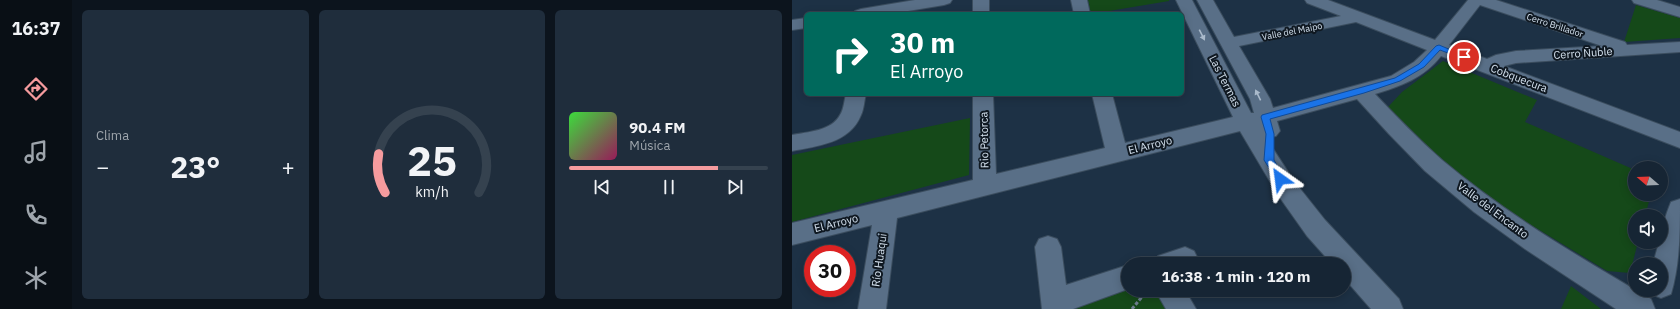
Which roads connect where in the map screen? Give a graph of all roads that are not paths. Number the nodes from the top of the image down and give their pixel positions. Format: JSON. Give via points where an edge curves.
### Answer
{"nodes":[{"id":1,"x":944,"y":0,"type":"edge"},
{"id":2,"x":981,"y":0,"type":"edge"},
{"id":3,"x":1079,"y":0,"type":"edge"},
{"id":4,"x":1184,"y":0,"type":"edge"},
{"id":5,"x":1205,"y":0,"type":"edge"},
{"id":6,"x":1313,"y":0,"type":"edge"},
{"id":7,"x":1476,"y":0,"type":"edge"},
{"id":8,"x":1480,"y":0,"type":"edge"},
{"id":9,"x":1640,"y":0,"type":"edge"},
{"id":10,"x":877,"y":12,"type":"edge"},
{"id":11,"x":981,"y":12,"type":"edge"},
{"id":12,"x":1082,"y":12,"type":"edge"},
{"id":13,"x":1680,"y":12,"type":"edge"},
{"id":14,"x":1355,"y":15,"type":"junction"},
{"id":15,"x":804,"y":23,"type":"edge"},
{"id":16,"x":792,"y":25,"type":"edge"},
{"id":17,"x":1228,"y":43,"type":"junction"},
{"id":18,"x":1439,"y":47,"type":"junction"},
{"id":19,"x":1680,"y":47,"type":"edge"},
{"id":20,"x":1629,"y":50,"type":"junction"},
{"id":21,"x":1489,"y":66,"type":"junction"},
{"id":22,"x":1361,"y":91,"type":"junction"},
{"id":23,"x":855,"y":96,"type":"edge"},
{"id":24,"x":983,"y":96,"type":"edge"},
{"id":25,"x":1103,"y":96,"type":"edge"},
{"id":26,"x":1255,"y":119,"type":"junction"},
{"id":27,"x":1680,"y":140,"type":"edge"},
{"id":28,"x":792,"y":143,"type":"edge"},
{"id":29,"x":1117,"y":153,"type":"junction"},
{"id":30,"x":985,"y":186,"type":"junction"},
{"id":31,"x":1680,"y":209,"type":"edge"},
{"id":32,"x":886,"y":211,"type":"junction"},
{"id":33,"x":792,"y":234,"type":"edge"},
{"id":34,"x":1048,"y":247,"type":"dead end"},
{"id":35,"x":1668,"y":257,"type":"edge"},
{"id":36,"x":1121,"y":280,"type":"edge"},
{"id":37,"x":1174,"y":297,"type":"edge"},
{"id":38,"x":1658,"y":297,"type":"edge"},
{"id":39,"x":1056,"y":305,"type":"edge"},
{"id":40,"x":872,"y":309,"type":"edge"},
{"id":41,"x":1182,"y":309,"type":"edge"},
{"id":42,"x":1389,"y":309,"type":"edge"},
{"id":43,"x":1641,"y":309,"type":"edge"},
{"id":44,"x":1655,"y":309,"type":"edge"}],
"edges":[{"from":1,"to":10,"type":"street"},
{"from":2,"to":11,"type":"street"},
{"from":3,"to":12,"type":"street"},
{"from":4,"to":26,"type":"street","name":"Las Termas","one_way":true},
{"from":5,"to":17,"type":"street","name":"Las Termas"},
{"from":6,"to":14,"type":"street","name":"Cobquecura"},
{"from":7,"to":18,"type":"street","name":"El Arroyo"},
{"from":8,"to":20,"type":"street","name":"Cerro Brillador"},
{"from":9,"to":13,"type":"street"},
{"from":14,"to":17,"type":"street","name":"Valle del Maipo","via":[[1348,20]]},
{"from":14,"to":18,"type":"street","name":"Cobquecura"},
{"from":15,"to":16,"type":"street"},
{"from":26,"to":17,"type":"street","name":"Las Termas","one_way":true,"via":[[1260,99]]},
{"from":18,"to":21,"type":"street","name":"Cobquecura"},
{"from":18,"to":22,"type":"street","name":"El Arroyo","via":[[1421,66],[1407,75]]},
{"from":19,"to":20,"type":"street","name":"Cerro Ñuble"},
{"from":20,"to":21,"type":"street","name":"Cerro Ñuble","via":[[1516,57],[1502,59]]},
{"from":21,"to":27,"type":"street","name":"Cobquecura"},
{"from":22,"to":26,"type":"street","name":"El Arroyo"},
{"from":22,"to":43,"type":"street","name":"Valle del Encanto","via":[[1434,165],[1500,218],[1559,259]]},
{"from":23,"to":28,"type":"street","via":[[849,119],[843,128]]},
{"from":24,"to":30,"type":"street","name":"Rio Petorca"},
{"from":25,"to":29,"type":"street"},
{"from":26,"to":29,"type":"street","name":"El Arroyo"},
{"from":26,"to":42,"type":"street","name":"Las Termas","via":[[1269,160],[1286,188],[1316,228]]},
{"from":29,"to":30,"type":"street","name":"El Arroyo"},
{"from":30,"to":32,"type":"street","name":"El Arroyo"},
{"from":31,"to":35,"type":"street"},
{"from":32,"to":33,"type":"street","name":"El Arroyo"},
{"from":32,"to":40,"type":"street","name":"Río Huaqui"},
{"from":34,"to":39,"type":"street"},
{"from":36,"to":39,"type":"street"},
{"from":37,"to":41,"type":"street"},
{"from":38,"to":44,"type":"street"}]}
